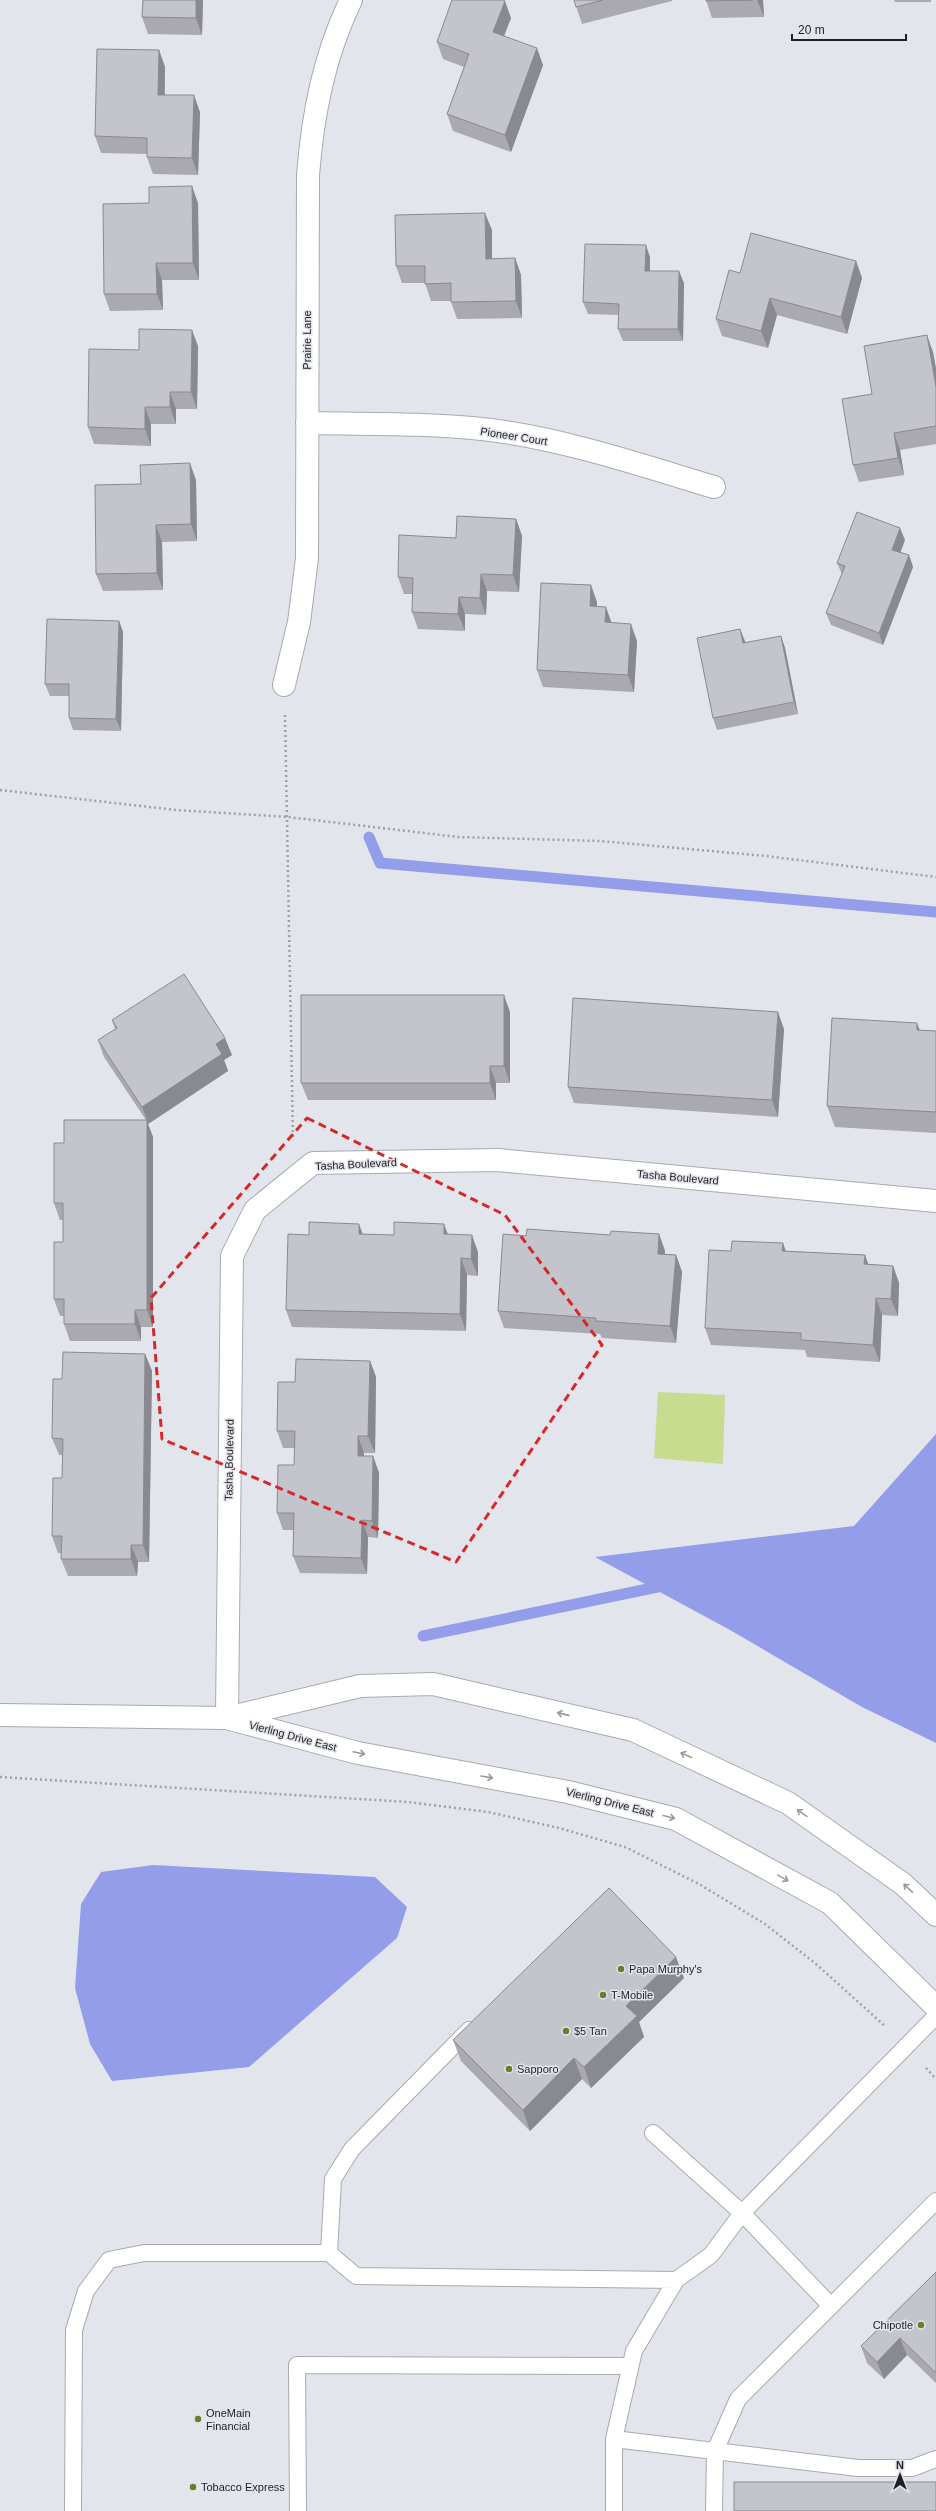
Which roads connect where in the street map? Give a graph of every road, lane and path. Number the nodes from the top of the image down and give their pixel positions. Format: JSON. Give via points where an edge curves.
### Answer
{"nodes":[{"id":1,"x":351,"y":0,"type":"edge"},
{"id":2,"x":307,"y":423,"type":"junction"},
{"id":3,"x":714,"y":487,"type":"dead end"},
{"id":4,"x":284,"y":685,"type":"joint"},
{"id":5,"x":0,"y":790,"type":"edge"},
{"id":6,"x":288,"y":818,"type":"junction"},
{"id":7,"x":936,"y":877,"type":"edge"},
{"id":8,"x":294,"y":1179,"type":"junction"},
{"id":9,"x":936,"y":1201,"type":"edge"},
{"id":10,"x":0,"y":1715,"type":"edge"},
{"id":11,"x":227,"y":1718,"type":"junction"},
{"id":12,"x":0,"y":1777,"type":"edge"},
{"id":13,"x":936,"y":1915,"type":"edge"},
{"id":14,"x":936,"y":2007,"type":"edge"},
{"id":15,"x":936,"y":2016,"type":"edge"},
{"id":16,"x":479,"y":2019,"type":"edge"},
{"id":17,"x":906,"y":2047,"type":"junction"},
{"id":18,"x":936,"y":2079,"type":"edge"},
{"id":19,"x":653,"y":2133,"type":"dead end"},
{"id":20,"x":936,"y":2201,"type":"edge"},
{"id":21,"x":742,"y":2213,"type":"junction"},
{"id":22,"x":329,"y":2253,"type":"junction"},
{"id":23,"x":676,"y":2280,"type":"junction"},
{"id":24,"x":831,"y":2306,"type":"junction"},
{"id":25,"x":630,"y":2366,"type":"junction"},
{"id":26,"x":614,"y":2439,"type":"junction"},
{"id":27,"x":715,"y":2451,"type":"junction"},
{"id":28,"x":936,"y":2459,"type":"edge"},
{"id":29,"x":912,"y":2468,"type":"junction"},
{"id":30,"x":936,"y":2471,"type":"edge"},
{"id":31,"x":73,"y":2511,"type":"edge"},
{"id":32,"x":298,"y":2511,"type":"edge"},
{"id":33,"x":614,"y":2511,"type":"edge"},
{"id":34,"x":714,"y":2511,"type":"edge"}],
"edges":[{"from":1,"to":2,"type":"street","name":"Prairie Lane","via":[[323,72],[313,122],[308,175]]},
{"from":2,"to":3,"type":"street","name":"Pioneer Court","via":[[403,424],[492,430],[581,448]]},
{"from":2,"to":4,"type":"street","name":"Prairie Lane","via":[[307,558],[299,622]]},
{"from":4,"to":6,"type":"path"},
{"from":5,"to":6,"type":"path","via":[[176,810]]},
{"from":6,"to":7,"type":"path","via":[[458,837],[600,841],[750,854]]},
{"from":6,"to":8,"type":"path"},
{"from":8,"to":9,"type":"street","name":"Tasha Boulevard","via":[[313,1164],[498,1160]]},
{"from":8,"to":11,"type":"street","name":"Tasha Boulevard","via":[[255,1210],[232,1256]]},
{"from":10,"to":11,"type":"street","name":"Vierling Drive East"},
{"from":13,"to":11,"type":"street","name":"Vierling Drive East","one_way":true,"via":[[903,1884],[788,1803],[633,1730],[433,1684],[360,1686]]},
{"from":11,"to":14,"type":"street","name":"Vierling Drive East","one_way":true,"via":[[358,1753],[568,1792],[676,1819],[830,1903]]},
{"from":12,"to":17,"type":"path","via":[[408,1802],[488,1812],[559,1828],[625,1847],[699,1884],[765,1924],[816,1964]]},
{"from":15,"to":17,"type":"lane"},
{"from":16,"to":22,"type":"lane","via":[[352,2149],[333,2179]]},
{"from":17,"to":18,"type":"path"},
{"from":17,"to":21,"type":"lane"},
{"from":19,"to":21,"type":"lane"},
{"from":20,"to":24,"type":"lane"},
{"from":21,"to":23,"type":"lane","via":[[710,2255]]},
{"from":21,"to":24,"type":"lane"},
{"from":22,"to":23,"type":"lane","via":[[356,2276]]},
{"from":22,"to":31,"type":"lane","via":[[144,2253],[109,2260],[86,2291],[74,2330]]},
{"from":23,"to":25,"type":"lane","via":[[634,2351]]},
{"from":24,"to":27,"type":"lane","via":[[738,2399]]},
{"from":25,"to":26,"type":"lane"},
{"from":25,"to":32,"type":"lane","via":[[297,2365]]},
{"from":26,"to":27,"type":"lane"},
{"from":26,"to":33,"type":"lane"},
{"from":27,"to":29,"type":"lane","via":[[858,2468]]},
{"from":27,"to":34,"type":"lane"},
{"from":28,"to":29,"type":"lane"},
{"from":29,"to":30,"type":"lane"}]}
